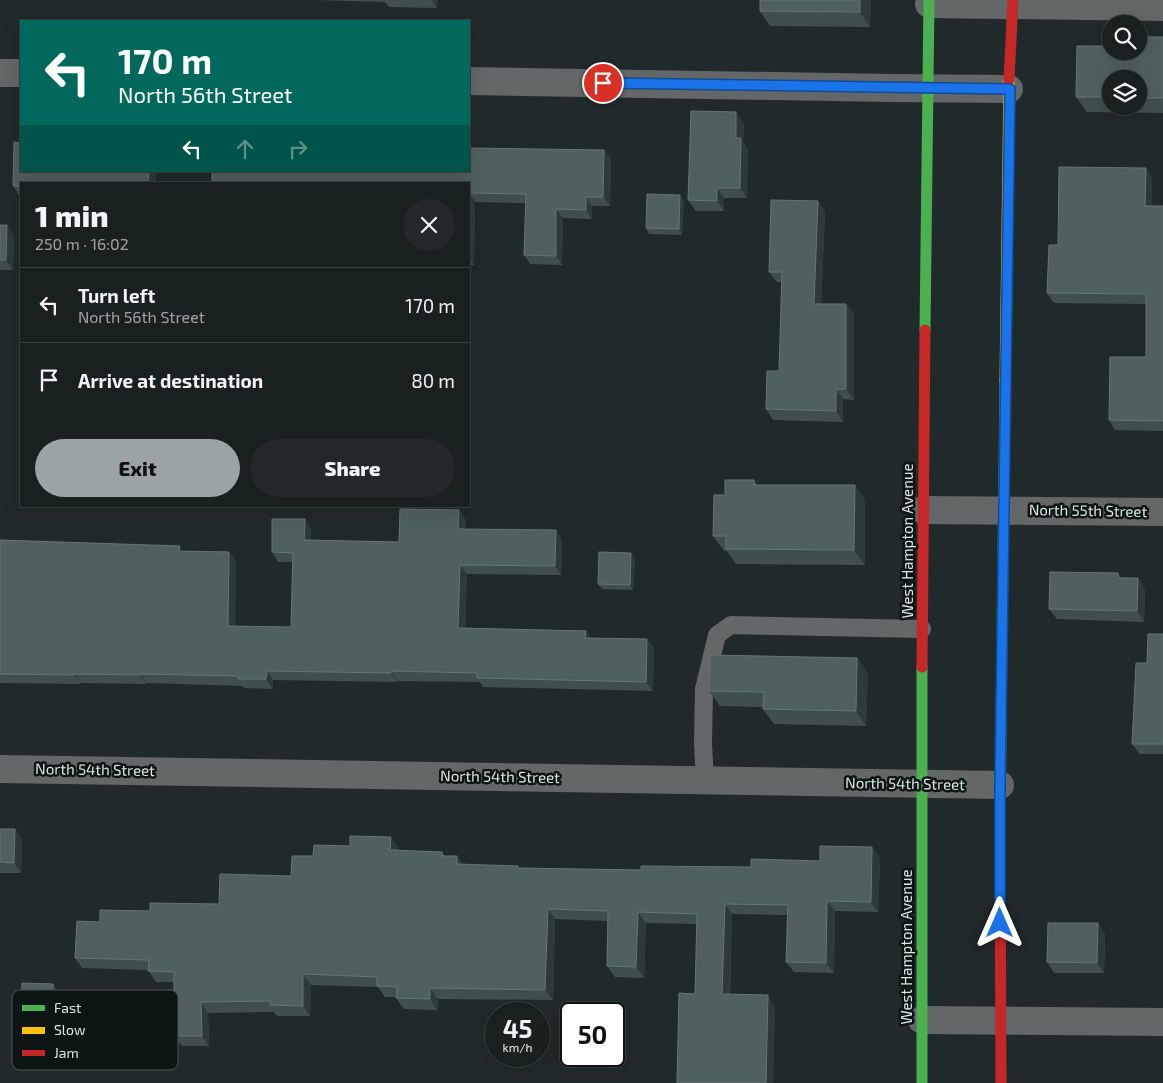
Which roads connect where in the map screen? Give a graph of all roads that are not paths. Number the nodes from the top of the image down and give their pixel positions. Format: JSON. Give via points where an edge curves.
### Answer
{"nodes":[{"id":1,"x":929,"y":2,"type":"edge"},
{"id":2,"x":1013,"y":3,"type":"edge"},
{"id":3,"x":1163,"y":7,"type":"edge"},
{"id":4,"x":0,"y":73,"type":"edge"},
{"id":5,"x":20,"y":73,"type":"edge"},
{"id":6,"x":470,"y":81,"type":"edge"},
{"id":7,"x":927,"y":89,"type":"junction"},
{"id":8,"x":1010,"y":89,"type":"junction"},
{"id":9,"x":922,"y":510,"type":"junction"},
{"id":10,"x":1005,"y":510,"type":"junction"},
{"id":11,"x":1163,"y":512,"type":"edge"},
{"id":12,"x":922,"y":629,"type":"junction"},
{"id":13,"x":0,"y":768,"type":"edge"},
{"id":14,"x":705,"y":781,"type":"junction"},
{"id":15,"x":921,"y":784,"type":"junction"},
{"id":16,"x":1000,"y":785,"type":"junction"},
{"id":17,"x":922,"y":1020,"type":"junction"},
{"id":18,"x":1000,"y":1021,"type":"junction"},
{"id":19,"x":1163,"y":1022,"type":"edge"},
{"id":20,"x":922,"y":1083,"type":"edge"},
{"id":21,"x":1001,"y":1083,"type":"edge"}],
"edges":[{"from":1,"to":2,"type":"street"},
{"from":1,"to":7,"type":"main road","name":"West Hampton Avenue"},
{"from":2,"to":3,"type":"street"},
{"from":2,"to":8,"type":"main road"},
{"from":4,"to":5,"type":"street"},
{"from":6,"to":7,"type":"street"},
{"from":7,"to":8,"type":"street"},
{"from":7,"to":9,"type":"main road","name":"West Hampton Avenue"},
{"from":8,"to":10,"type":"main road"},
{"from":9,"to":10,"type":"street","name":"North 55th Street"},
{"from":9,"to":12,"type":"main road","name":"West Hampton Avenue"},
{"from":10,"to":11,"type":"street","name":"North 55th Street"},
{"from":10,"to":16,"type":"main road"},
{"from":12,"to":14,"type":"lane","via":[[731,625],[717,635],[704,689]]},
{"from":12,"to":15,"type":"main road","name":"West Hampton Avenue"},
{"from":13,"to":14,"type":"street","name":"North 54th Street"},
{"from":14,"to":15,"type":"street","name":"North 54th Street"},
{"from":15,"to":16,"type":"street","name":"North 54th Street"},
{"from":15,"to":17,"type":"main road","name":"West Hampton Avenue"},
{"from":16,"to":18,"type":"main road"},
{"from":17,"to":18,"type":"street"},
{"from":17,"to":20,"type":"main road","name":"West Hampton Avenue"},
{"from":18,"to":19,"type":"street"},
{"from":18,"to":21,"type":"main road"}]}
